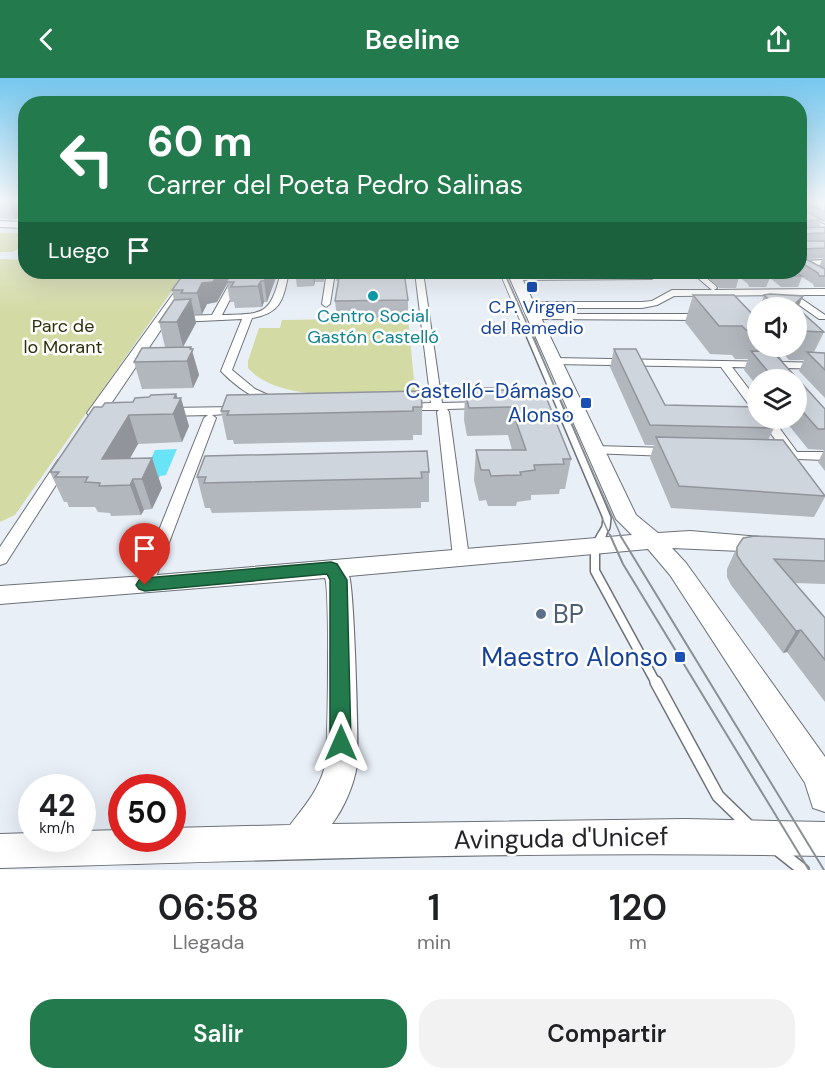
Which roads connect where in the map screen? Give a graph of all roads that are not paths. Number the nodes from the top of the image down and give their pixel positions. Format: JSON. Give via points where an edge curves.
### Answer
{"nodes":[{"id":1,"x":825,"y":263,"type":"edge"},
{"id":2,"x":807,"y":265,"type":"edge"},
{"id":3,"x":807,"y":267,"type":"edge"},
{"id":4,"x":817,"y":272,"type":"edge"},
{"id":5,"x":190,"y":279,"type":"edge"},
{"id":6,"x":236,"y":279,"type":"edge"},
{"id":7,"x":283,"y":279,"type":"edge"},
{"id":8,"x":330,"y":279,"type":"edge"},
{"id":9,"x":420,"y":279,"type":"edge"},
{"id":10,"x":512,"y":279,"type":"edge"},
{"id":11,"x":513,"y":279,"type":"edge"},
{"id":12,"x":703,"y":279,"type":"edge"},
{"id":13,"x":801,"y":283,"type":"edge"},
{"id":14,"x":713,"y":288,"type":"dead end"},
{"id":15,"x":777,"y":288,"type":"junction"},
{"id":16,"x":809,"y":288,"type":"dead end"},
{"id":17,"x":825,"y":292,"type":"edge"},
{"id":18,"x":688,"y":302,"type":"dead end"},
{"id":19,"x":326,"y":304,"type":"dead end"},
{"id":20,"x":532,"y":311,"type":"junction"},
{"id":21,"x":248,"y":316,"type":"junction"},
{"id":22,"x":216,"y":317,"type":"junction"},
{"id":23,"x":702,"y":317,"type":"junction"},
{"id":24,"x":713,"y":317,"type":"edge"},
{"id":25,"x":807,"y":317,"type":"edge"},
{"id":26,"x":823,"y":317,"type":"edge"},
{"id":27,"x":159,"y":319,"type":"junction"},
{"id":28,"x":772,"y":357,"type":"edge"},
{"id":29,"x":554,"y":361,"type":"junction"},
{"id":30,"x":724,"y":364,"type":"junction"},
{"id":31,"x":778,"y":364,"type":"junction"},
{"id":32,"x":825,"y":366,"type":"edge"},
{"id":33,"x":782,"y":369,"type":"edge"},
{"id":34,"x":747,"y":395,"type":"edge"},
{"id":35,"x":490,"y":405,"type":"edge"},
{"id":36,"x":393,"y":407,"type":"edge"},
{"id":37,"x":440,"y":409,"type":"junction"},
{"id":38,"x":156,"y":412,"type":"edge"},
{"id":39,"x":113,"y":413,"type":"edge"},
{"id":40,"x":93,"y":418,"type":"joint"},
{"id":41,"x":210,"y":418,"type":"dead end"},
{"id":42,"x":773,"y":429,"type":"edge"},
{"id":43,"x":595,"y":450,"type":"junction"},
{"id":44,"x":70,"y":452,"type":"edge"},
{"id":45,"x":680,"y":453,"type":"edge"},
{"id":46,"x":759,"y":455,"type":"edge"},
{"id":47,"x":794,"y":456,"type":"junction"},
{"id":48,"x":825,"y":456,"type":"edge"},
{"id":49,"x":805,"y":471,"type":"edge"},
{"id":50,"x":653,"y":541,"type":"junction"},
{"id":51,"x":791,"y":546,"type":"edge"},
{"id":52,"x":595,"y":547,"type":"junction"},
{"id":53,"x":461,"y":558,"type":"junction"},
{"id":54,"x":0,"y":559,"type":"edge"},
{"id":55,"x":331,"y":568,"type":"junction"},
{"id":56,"x":145,"y":585,"type":"junction"},
{"id":57,"x":0,"y":595,"type":"edge"},
{"id":58,"x":825,"y":796,"type":"edge"},
{"id":59,"x":760,"y":836,"type":"junction"},
{"id":60,"x":825,"y":839,"type":"edge"},
{"id":61,"x":298,"y":842,"type":"junction"},
{"id":62,"x":2,"y":856,"type":"edge"},
{"id":63,"x":803,"y":870,"type":"edge"}],
"edges":[{"from":1,"to":2,"type":"main road"},
{"from":3,"to":4,"type":"street"},
{"from":5,"to":27,"type":"main road"},
{"from":6,"to":22,"type":"street"},
{"from":7,"to":21,"type":"street","via":[[273,307],[268,312]]},
{"from":8,"to":19,"type":"street"},
{"from":9,"to":37,"type":"street"},
{"from":10,"to":52,"type":"lane","via":[[607,518]]},
{"from":11,"to":20,"type":"main road"},
{"from":12,"to":14,"type":"street"},
{"from":13,"to":16,"type":"street"},
{"from":15,"to":17,"type":"street"},
{"from":15,"to":20,"type":"street","via":[[672,292],[642,305]]},
{"from":15,"to":26,"type":"street"},
{"from":18,"to":23,"type":"street"},
{"from":20,"to":23,"type":"street"},
{"from":20,"to":29,"type":"main road"},
{"from":21,"to":22,"type":"street"},
{"from":21,"to":38,"type":"street","via":[[226,371],[251,391],[282,407]]},
{"from":22,"to":27,"type":"street"},
{"from":23,"to":24,"type":"street"},
{"from":25,"to":26,"type":"street"},
{"from":27,"to":40,"type":"main road"},
{"from":28,"to":31,"type":"street"},
{"from":29,"to":30,"type":"street"},
{"from":29,"to":43,"type":"main road"},
{"from":30,"to":31,"type":"street"},
{"from":30,"to":34,"type":"street"},
{"from":31,"to":32,"type":"street"},
{"from":31,"to":33,"type":"street"},
{"from":35,"to":37,"type":"street"},
{"from":36,"to":37,"type":"street"},
{"from":37,"to":53,"type":"street"},
{"from":39,"to":40,"type":"street"},
{"from":41,"to":56,"type":"street"},
{"from":42,"to":47,"type":"street"},
{"from":43,"to":45,"type":"street"},
{"from":43,"to":50,"type":"main road","via":[[627,519]]},
{"from":44,"to":54,"type":"street"},
{"from":46,"to":47,"type":"street"},
{"from":47,"to":48,"type":"street"},
{"from":47,"to":49,"type":"street"},
{"from":50,"to":51,"type":"main road","via":[[690,539]]},
{"from":50,"to":52,"type":"main road"},
{"from":50,"to":58,"type":"main road","via":[[678,569],[774,708],[819,776]]},
{"from":52,"to":53,"type":"main road"},
{"from":52,"to":59,"type":"lane","via":[[595,572],[718,796]]},
{"from":53,"to":55,"type":"main road"},
{"from":55,"to":56,"type":"main road"},
{"from":55,"to":61,"type":"main road","via":[[339,580],[341,765],[329,801]]},
{"from":56,"to":57,"type":"main road"},
{"from":59,"to":60,"type":"main road","name":"Avinguda d'Unicef"},
{"from":59,"to":61,"type":"main road","name":"Avinguda d'Unicef"},
{"from":59,"to":63,"type":"lane"},
{"from":61,"to":62,"type":"main road","name":"Avinguda d'Unicef"}]}
